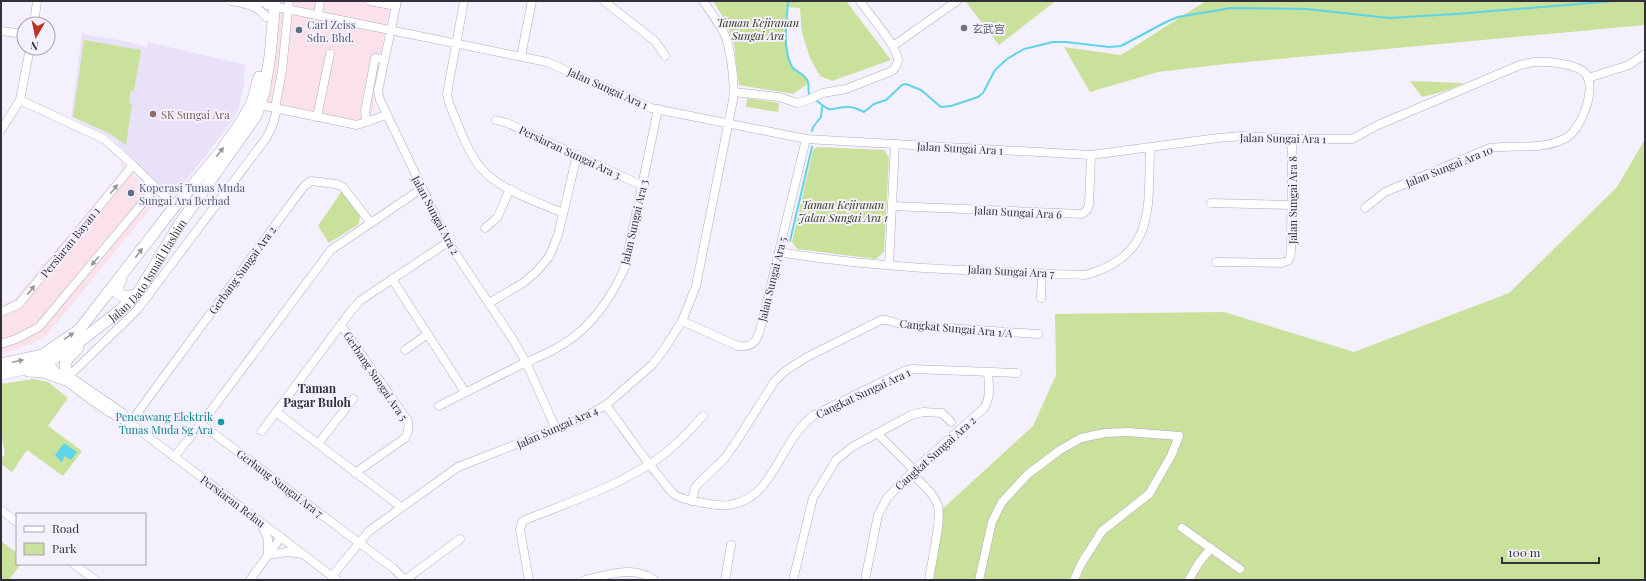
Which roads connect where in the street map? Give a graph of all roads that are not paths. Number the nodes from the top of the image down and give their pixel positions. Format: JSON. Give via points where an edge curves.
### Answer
{"nodes":[{"id":1,"x":37,"y":1,"type":"edge"},
{"id":2,"x":236,"y":1,"type":"edge"},
{"id":3,"x":248,"y":1,"type":"edge"},
{"id":4,"x":320,"y":1,"type":"edge"},
{"id":5,"x":370,"y":1,"type":"edge"},
{"id":6,"x":464,"y":1,"type":"edge"},
{"id":7,"x":532,"y":1,"type":"edge"},
{"id":8,"x":604,"y":1,"type":"edge"},
{"id":9,"x":703,"y":1,"type":"edge"},
{"id":10,"x":860,"y":1,"type":"edge"},
{"id":11,"x":957,"y":1,"type":"edge"},
{"id":12,"x":269,"y":3,"type":"edge"},
{"id":13,"x":396,"y":4,"type":"edge"},
{"id":14,"x":288,"y":5,"type":"edge"},
{"id":15,"x":318,"y":15,"type":"junction"},
{"id":16,"x":35,"y":16,"type":"edge"},
{"id":17,"x":266,"y":17,"type":"junction"},
{"id":18,"x":391,"y":30,"type":"junction"},
{"id":19,"x":1,"y":31,"type":"edge"},
{"id":20,"x":16,"y":33,"type":"edge"},
{"id":21,"x":456,"y":43,"type":"junction"},
{"id":22,"x":893,"y":46,"type":"junction"},
{"id":23,"x":330,"y":54,"type":"dead end"},
{"id":24,"x":1645,"y":54,"type":"edge"},
{"id":25,"x":28,"y":56,"type":"edge"},
{"id":26,"x":521,"y":56,"type":"junction"},
{"id":27,"x":665,"y":56,"type":"dead end"},
{"id":28,"x":384,"y":60,"type":"junction"},
{"id":29,"x":1588,"y":78,"type":"junction"},
{"id":30,"x":734,"y":92,"type":"junction"},
{"id":31,"x":20,"y":100,"type":"junction"},
{"id":32,"x":260,"y":105,"type":"junction"},
{"id":33,"x":276,"y":109,"type":"junction"},
{"id":34,"x":658,"y":109,"type":"junction"},
{"id":35,"x":386,"y":115,"type":"junction"},
{"id":36,"x":317,"y":117,"type":"junction"},
{"id":37,"x":496,"y":120,"type":"dead end"},
{"id":38,"x":367,"y":122,"type":"junction"},
{"id":39,"x":730,"y":124,"type":"junction"},
{"id":40,"x":1,"y":130,"type":"edge"},
{"id":41,"x":806,"y":139,"type":"junction"},
{"id":42,"x":1292,"y":139,"type":"junction"},
{"id":43,"x":895,"y":144,"type":"junction"},
{"id":44,"x":1150,"y":148,"type":"junction"},
{"id":45,"x":578,"y":155,"type":"junction"},
{"id":46,"x":1091,"y":155,"type":"junction"},
{"id":47,"x":133,"y":165,"type":"junction"},
{"id":48,"x":643,"y":186,"type":"junction"},
{"id":49,"x":155,"y":188,"type":"junction"},
{"id":50,"x":421,"y":189,"type":"junction"},
{"id":51,"x":510,"y":189,"type":"junction"},
{"id":52,"x":1211,"y":203,"type":"dead end"},
{"id":53,"x":1292,"y":205,"type":"junction"},
{"id":54,"x":175,"y":206,"type":"junction"},
{"id":55,"x":892,"y":206,"type":"junction"},
{"id":56,"x":1365,"y":208,"type":"dead end"},
{"id":57,"x":563,"y":213,"type":"junction"},
{"id":58,"x":370,"y":222,"type":"junction"},
{"id":59,"x":485,"y":228,"type":"dead end"},
{"id":60,"x":448,"y":242,"type":"junction"},
{"id":61,"x":779,"y":252,"type":"junction"},
{"id":62,"x":1216,"y":262,"type":"dead end"},
{"id":63,"x":889,"y":265,"type":"junction"},
{"id":64,"x":125,"y":271,"type":"junction"},
{"id":65,"x":1042,"y":273,"type":"junction"},
{"id":66,"x":392,"y":279,"type":"junction"},
{"id":67,"x":138,"y":294,"type":"junction"},
{"id":68,"x":1041,"y":298,"type":"dead end"},
{"id":69,"x":489,"y":303,"type":"junction"},
{"id":70,"x":1,"y":312,"type":"edge"},
{"id":71,"x":106,"y":321,"type":"junction"},
{"id":72,"x":682,"y":321,"type":"junction"},
{"id":73,"x":341,"y":325,"type":"junction"},
{"id":74,"x":428,"y":334,"type":"junction"},
{"id":75,"x":1038,"y":334,"type":"dead end"},
{"id":76,"x":1,"y":344,"type":"edge"},
{"id":77,"x":405,"y":350,"type":"dead end"},
{"id":78,"x":47,"y":357,"type":"junction"},
{"id":79,"x":526,"y":362,"type":"junction"},
{"id":80,"x":1,"y":364,"type":"edge"},
{"id":81,"x":14,"y":372,"type":"junction"},
{"id":82,"x":988,"y":373,"type":"junction"},
{"id":83,"x":1017,"y":373,"type":"dead end"},
{"id":84,"x":1,"y":374,"type":"edge"},
{"id":85,"x":68,"y":378,"type":"junction"},
{"id":86,"x":465,"y":392,"type":"junction"},
{"id":87,"x":353,"y":399,"type":"dead end"},
{"id":88,"x":606,"y":405,"type":"junction"},
{"id":89,"x":439,"y":406,"type":"dead end"},
{"id":90,"x":276,"y":412,"type":"junction"},
{"id":91,"x":703,"y":416,"type":"dead end"},
{"id":92,"x":951,"y":422,"type":"dead end"},
{"id":93,"x":130,"y":423,"type":"junction"},
{"id":94,"x":200,"y":424,"type":"junction"},
{"id":95,"x":556,"y":430,"type":"junction"},
{"id":96,"x":262,"y":431,"type":"dead end"},
{"id":97,"x":877,"y":433,"type":"junction"},
{"id":98,"x":318,"y":444,"type":"junction"},
{"id":99,"x":174,"y":457,"type":"junction"},
{"id":100,"x":650,"y":465,"type":"junction"},
{"id":101,"x":912,"y":471,"type":"junction"},
{"id":102,"x":355,"y":473,"type":"junction"},
{"id":103,"x":692,"y":501,"type":"junction"},
{"id":104,"x":401,"y":507,"type":"junction"},
{"id":105,"x":1,"y":510,"type":"edge"},
{"id":106,"x":16,"y":521,"type":"edge"},
{"id":107,"x":260,"y":521,"type":"junction"},
{"id":108,"x":1182,"y":528,"type":"dead end"},
{"id":109,"x":281,"y":537,"type":"junction"},
{"id":110,"x":460,"y":540,"type":"dead end"},
{"id":111,"x":358,"y":542,"type":"junction"},
{"id":112,"x":731,"y":545,"type":"dead end"},
{"id":113,"x":1211,"y":548,"type":"junction"},
{"id":114,"x":268,"y":555,"type":"junction"},
{"id":115,"x":305,"y":555,"type":"junction"},
{"id":116,"x":75,"y":565,"type":"edge"},
{"id":117,"x":1240,"y":568,"type":"dead end"},
{"id":118,"x":335,"y":578,"type":"edge"},
{"id":119,"x":95,"y":580,"type":"edge"},
{"id":120,"x":250,"y":580,"type":"edge"},
{"id":121,"x":405,"y":580,"type":"edge"},
{"id":122,"x":529,"y":580,"type":"edge"},
{"id":123,"x":585,"y":580,"type":"edge"},
{"id":124,"x":654,"y":580,"type":"edge"},
{"id":125,"x":725,"y":580,"type":"edge"},
{"id":126,"x":793,"y":580,"type":"edge"},
{"id":127,"x":865,"y":580,"type":"edge"},
{"id":128,"x":929,"y":580,"type":"edge"},
{"id":129,"x":979,"y":580,"type":"edge"},
{"id":130,"x":1074,"y":580,"type":"edge"},
{"id":131,"x":1189,"y":580,"type":"edge"}],
"edges":[{"from":1,"to":16,"type":"street"},
{"from":2,"to":17,"type":"street","via":[[258,8]]},
{"from":3,"to":12,"type":"street","name":"Jalan Sungai Ara 1"},
{"from":4,"to":15,"type":"street"},
{"from":5,"to":13,"type":"street"},
{"from":6,"to":21,"type":"street"},
{"from":7,"to":26,"type":"street"},
{"from":8,"to":27,"type":"street","via":[[655,41]]},
{"from":9,"to":30,"type":"street","name":"Jalan Sungai Ara 4","via":[[726,40]]},
{"from":10,"to":22,"type":"street"},
{"from":11,"to":22,"type":"street"},
{"from":12,"to":14,"type":"street","name":"Jalan Sungai Ara 1"},
{"from":12,"to":17,"type":"main road","name":"Jalan Dato Ismail Hashim"},
{"from":12,"to":32,"type":"main road","name":"Jalan Dato Ismail Hashim","via":[[270,56]]},
{"from":13,"to":18,"type":"street","name":"Jalan Sungai Ara 2"},
{"from":14,"to":15,"type":"street","name":"Jalan Sungai Ara 1"},
{"from":14,"to":33,"type":"street"},
{"from":15,"to":18,"type":"street","name":"Jalan Sungai Ara 1"},
{"from":54,"to":17,"type":"main road","name":"Jalan Dato Ismail Hashim","one_way":true,"via":[[221,151],[252,103],[262,61]]},
{"from":18,"to":21,"type":"street","name":"Jalan Sungai Ara 1"},
{"from":18,"to":28,"type":"street","name":"Jalan Sungai Ara 2"},
{"from":19,"to":20,"type":"street"},
{"from":21,"to":26,"type":"street","name":"Jalan Sungai Ara 1"},
{"from":21,"to":51,"type":"street","via":[[448,85],[449,103],[482,170]]},
{"from":22,"to":30,"type":"street","via":[[898,59],[897,66],[892,71],[846,89],[817,95],[805,101],[797,103],[779,97]]},
{"from":23,"to":36,"type":"street"},
{"from":24,"to":29,"type":"street","via":[[1630,65]]},
{"from":25,"to":31,"type":"street"},
{"from":26,"to":34,"type":"street","name":"Jalan Sungai Ara 1","via":[[552,64]]},
{"from":28,"to":35,"type":"street","name":"Jalan Sungai Ara 2","via":[[378,91]]},
{"from":28,"to":38,"type":"street","via":[[375,58],[365,112]]},
{"from":29,"to":42,"type":"street","name":"Jalan Sungai Ara 1","via":[[1574,67],[1534,62],[1520,65],[1378,125],[1359,137]]},
{"from":29,"to":56,"type":"street","name":"Jalan Sungai Ara 10","via":[[1590,85],[1585,110],[1576,130],[1568,137],[1551,145],[1490,148],[1385,192]]},
{"from":30,"to":39,"type":"street","name":"Jalan Sungai Ara 4"},
{"from":31,"to":40,"type":"street"},
{"from":31,"to":47,"type":"street","via":[[104,139]]},
{"from":32,"to":33,"type":"street"},
{"from":32,"to":67,"type":"main road","name":"Jalan Dato Ismail Hashim","via":[[256,116],[179,225]]},
{"from":33,"to":36,"type":"street"},
{"from":33,"to":85,"type":"street","via":[[267,137],[137,310]]},
{"from":34,"to":39,"type":"street","name":"Jalan Sungai Ara 1"},
{"from":34,"to":48,"type":"street","name":"Jalan Sungai Ara 3"},
{"from":35,"to":38,"type":"street"},
{"from":35,"to":50,"type":"street","name":"Jalan Sungai Ara 2"},
{"from":36,"to":38,"type":"street","via":[[357,125]]},
{"from":37,"to":45,"type":"street","name":"Persiaran Sungai Ara 3"},
{"from":39,"to":41,"type":"street","name":"Jalan Sungai Ara 1"},
{"from":39,"to":72,"type":"street","name":"Jalan Sungai Ara 4","via":[[696,286]]},
{"from":41,"to":43,"type":"street","name":"Jalan Sungai Ara 1"},
{"from":41,"to":61,"type":"street","name":"Jalan Sungai Ara 5"},
{"from":42,"to":44,"type":"street","name":"Jalan Sungai Ara 1","via":[[1242,136]]},
{"from":42,"to":53,"type":"street","name":"Jalan Sungai Ara 8"},
{"from":43,"to":46,"type":"street","name":"Jalan Sungai Ara 1"},
{"from":43,"to":55,"type":"street"},
{"from":44,"to":46,"type":"street","name":"Jalan Sungai Ara 1"},
{"from":44,"to":65,"type":"street","name":"Jalan Sungai Ara 7","via":[[1146,222],[1141,235],[1126,255],[1114,265],[1085,275]]},
{"from":45,"to":48,"type":"street","name":"Persiaran Sungai Ara 3"},
{"from":45,"to":57,"type":"street"},
{"from":46,"to":55,"type":"street","name":"Jalan Sungai Ara 6","via":[[1089,205],[1082,214]]},
{"from":47,"to":49,"type":"street"},
{"from":70,"to":47,"type":"street","name":"Persiaran Bayan 1","one_way":true,"via":[[20,304]]},
{"from":48,"to":79,"type":"street","name":"Jalan Sungai Ara 3","via":[[625,267],[617,286],[592,321],[554,350]]},
{"from":49,"to":54,"type":"street"},
{"from":49,"to":76,"type":"street","one_way":true,"via":[[39,328]]},
{"from":50,"to":58,"type":"street"},
{"from":50,"to":60,"type":"street","name":"Jalan Sungai Ara 2"},
{"from":51,"to":57,"type":"street"},
{"from":51,"to":59,"type":"street","via":[[496,218]]},
{"from":52,"to":53,"type":"street"},
{"from":53,"to":62,"type":"street","name":"Jalan Sungai Ara 8","via":[[1290,260],[1282,263]]},
{"from":64,"to":54,"type":"main road","name":"Jalan Dato Ismail Hashim","one_way":true},
{"from":55,"to":63,"type":"street"},
{"from":57,"to":69,"type":"street","via":[[555,246],[545,262],[523,283]]},
{"from":58,"to":93,"type":"street","name":"Gerbang Sungai Ara 2","via":[[343,187],[311,181],[304,186]]},
{"from":58,"to":94,"type":"street","via":[[331,250]]},
{"from":60,"to":66,"type":"street"},
{"from":60,"to":69,"type":"street","name":"Jalan Sungai Ara 2"},
{"from":61,"to":63,"type":"street","name":"Jalan Sungai Ara 7","via":[[825,260]]},
{"from":61,"to":72,"type":"street","name":"Jalan Sungai Ara 5","via":[[758,338],[754,342],[744,347],[738,346]]},
{"from":63,"to":65,"type":"street","name":"Jalan Sungai Ara 7"},
{"from":64,"to":67,"type":"main road","via":[[118,284],[118,294],[126,298]]},
{"from":78,"to":64,"type":"main road","name":"Jalan Dato Ismail Hashim","one_way":true,"via":[[79,330]]},
{"from":65,"to":68,"type":"street"},
{"from":66,"to":73,"type":"street","via":[[361,300]]},
{"from":66,"to":74,"type":"street"},
{"from":67,"to":71,"type":"main road","name":"Jalan Dato Ismail Hashim"},
{"from":69,"to":79,"type":"street","name":"Jalan Sungai Ara 2"},
{"from":71,"to":78,"type":"main road","name":"Jalan Dato Ismail Hashim","via":[[78,343]]},
{"from":71,"to":85,"type":"main road","via":[[66,360],[64,368]]},
{"from":72,"to":88,"type":"street","name":"Jalan Sungai Ara 4","via":[[653,364]]},
{"from":73,"to":90,"type":"street"},
{"from":73,"to":102,"type":"street","name":"Gerbang Sungai Ara 5","via":[[408,421],[405,438]]},
{"from":74,"to":77,"type":"street"},
{"from":74,"to":86,"type":"street"},
{"from":75,"to":103,"type":"street","name":"Cangkat Sungai Ara 1/A","via":[[904,325],[881,320],[807,357],[785,371],[774,382],[724,458],[697,484]]},
{"from":80,"to":78,"type":"main road","name":"Jalan Dato Ismail Hashim","one_way":true},
{"from":78,"to":81,"type":"main road","name":"Jalan Dato Ismail Hashim","via":[[34,367]]},
{"from":78,"to":85,"type":"street","name":"Persiaran Relau"},
{"from":79,"to":86,"type":"street","name":"Jalan Sungai Ara 3"},
{"from":79,"to":95,"type":"street","name":"Jalan Sungai Ara 2"},
{"from":81,"to":84,"type":"main road","name":"Jalan Dato Ismail Hashim"},
{"from":81,"to":85,"type":"main road","via":[[43,372]]},
{"from":82,"to":83,"type":"street","name":"Cangkat Sungai Ara 1"},
{"from":82,"to":101,"type":"street","name":"Cangkat Sungai Ara 2","via":[[990,391],[984,408]]},
{"from":82,"to":103,"type":"street","name":"Cangkat Sungai Ara 1","via":[[913,368],[904,371],[814,415],[803,423],[770,477],[759,490],[744,501],[727,506]]},
{"from":85,"to":93,"type":"street","name":"Persiaran Relau","via":[[119,419]]},
{"from":86,"to":89,"type":"street","name":"Jalan Sungai Ara 3"},
{"from":87,"to":98,"type":"street"},
{"from":88,"to":95,"type":"street","name":"Jalan Sungai Ara 4"},
{"from":88,"to":100,"type":"street","name":"Cangkat Sungai Ara 1"},
{"from":90,"to":96,"type":"street"},
{"from":90,"to":98,"type":"street"},
{"from":91,"to":100,"type":"street"},
{"from":92,"to":97,"type":"street","via":[[942,413],[917,412]]},
{"from":93,"to":99,"type":"street","name":"Persiaran Relau"},
{"from":94,"to":99,"type":"street"},
{"from":94,"to":111,"type":"street","name":"Gerbang Sungai Ara 7"},
{"from":95,"to":104,"type":"street","name":"Jalan Sungai Ara 4","via":[[458,467]]},
{"from":97,"to":101,"type":"street"},
{"from":97,"to":126,"type":"street","via":[[852,447],[829,469],[813,498]]},
{"from":98,"to":102,"type":"street"},
{"from":99,"to":107,"type":"street","name":"Persiaran Relau"},
{"from":100,"to":103,"type":"street","name":"Cangkat Sungai Ara 1","via":[[674,495]]},
{"from":100,"to":122,"type":"street","via":[[606,488],[522,522],[520,534]]},
{"from":101,"to":127,"type":"street","name":"Cangkat Sungai Ara 2","via":[[887,498],[878,515]]},
{"from":101,"to":128,"type":"street","via":[[938,506],[939,517]]},
{"from":102,"to":104,"type":"street"},
{"from":104,"to":111,"type":"street","name":"Jalan Sungai Ara 4","via":[[368,531]]},
{"from":105,"to":106,"type":"street"},
{"from":107,"to":109,"type":"street","name":"Persiaran Relau"},
{"from":107,"to":114,"type":"street","via":[[268,539]]},
{"from":108,"to":113,"type":"street"},
{"from":109,"to":114,"type":"street"},
{"from":109,"to":115,"type":"street","name":"Persiaran Relau"},
{"from":110,"to":121,"type":"street"},
{"from":111,"to":118,"type":"street","name":"Jalan Sungai Ara 4"},
{"from":111,"to":121,"type":"street","name":"Gerbang Sungai Ara 7"},
{"from":112,"to":125,"type":"street"},
{"from":113,"to":117,"type":"street"},
{"from":113,"to":131,"type":"street"},
{"from":114,"to":115,"type":"street","via":[[287,552]]},
{"from":114,"to":120,"type":"street"},
{"from":115,"to":118,"type":"street","name":"Persiaran Relau"},
{"from":116,"to":119,"type":"street"},
{"from":123,"to":124,"type":"street","via":[[629,571],[647,574]]},
{"from":129,"to":130,"type":"street","via":[[992,522],[1002,502],[1028,474],[1060,450],[1081,438],[1105,432],[1179,436],[1171,456],[1149,494],[1102,531]]}]}
